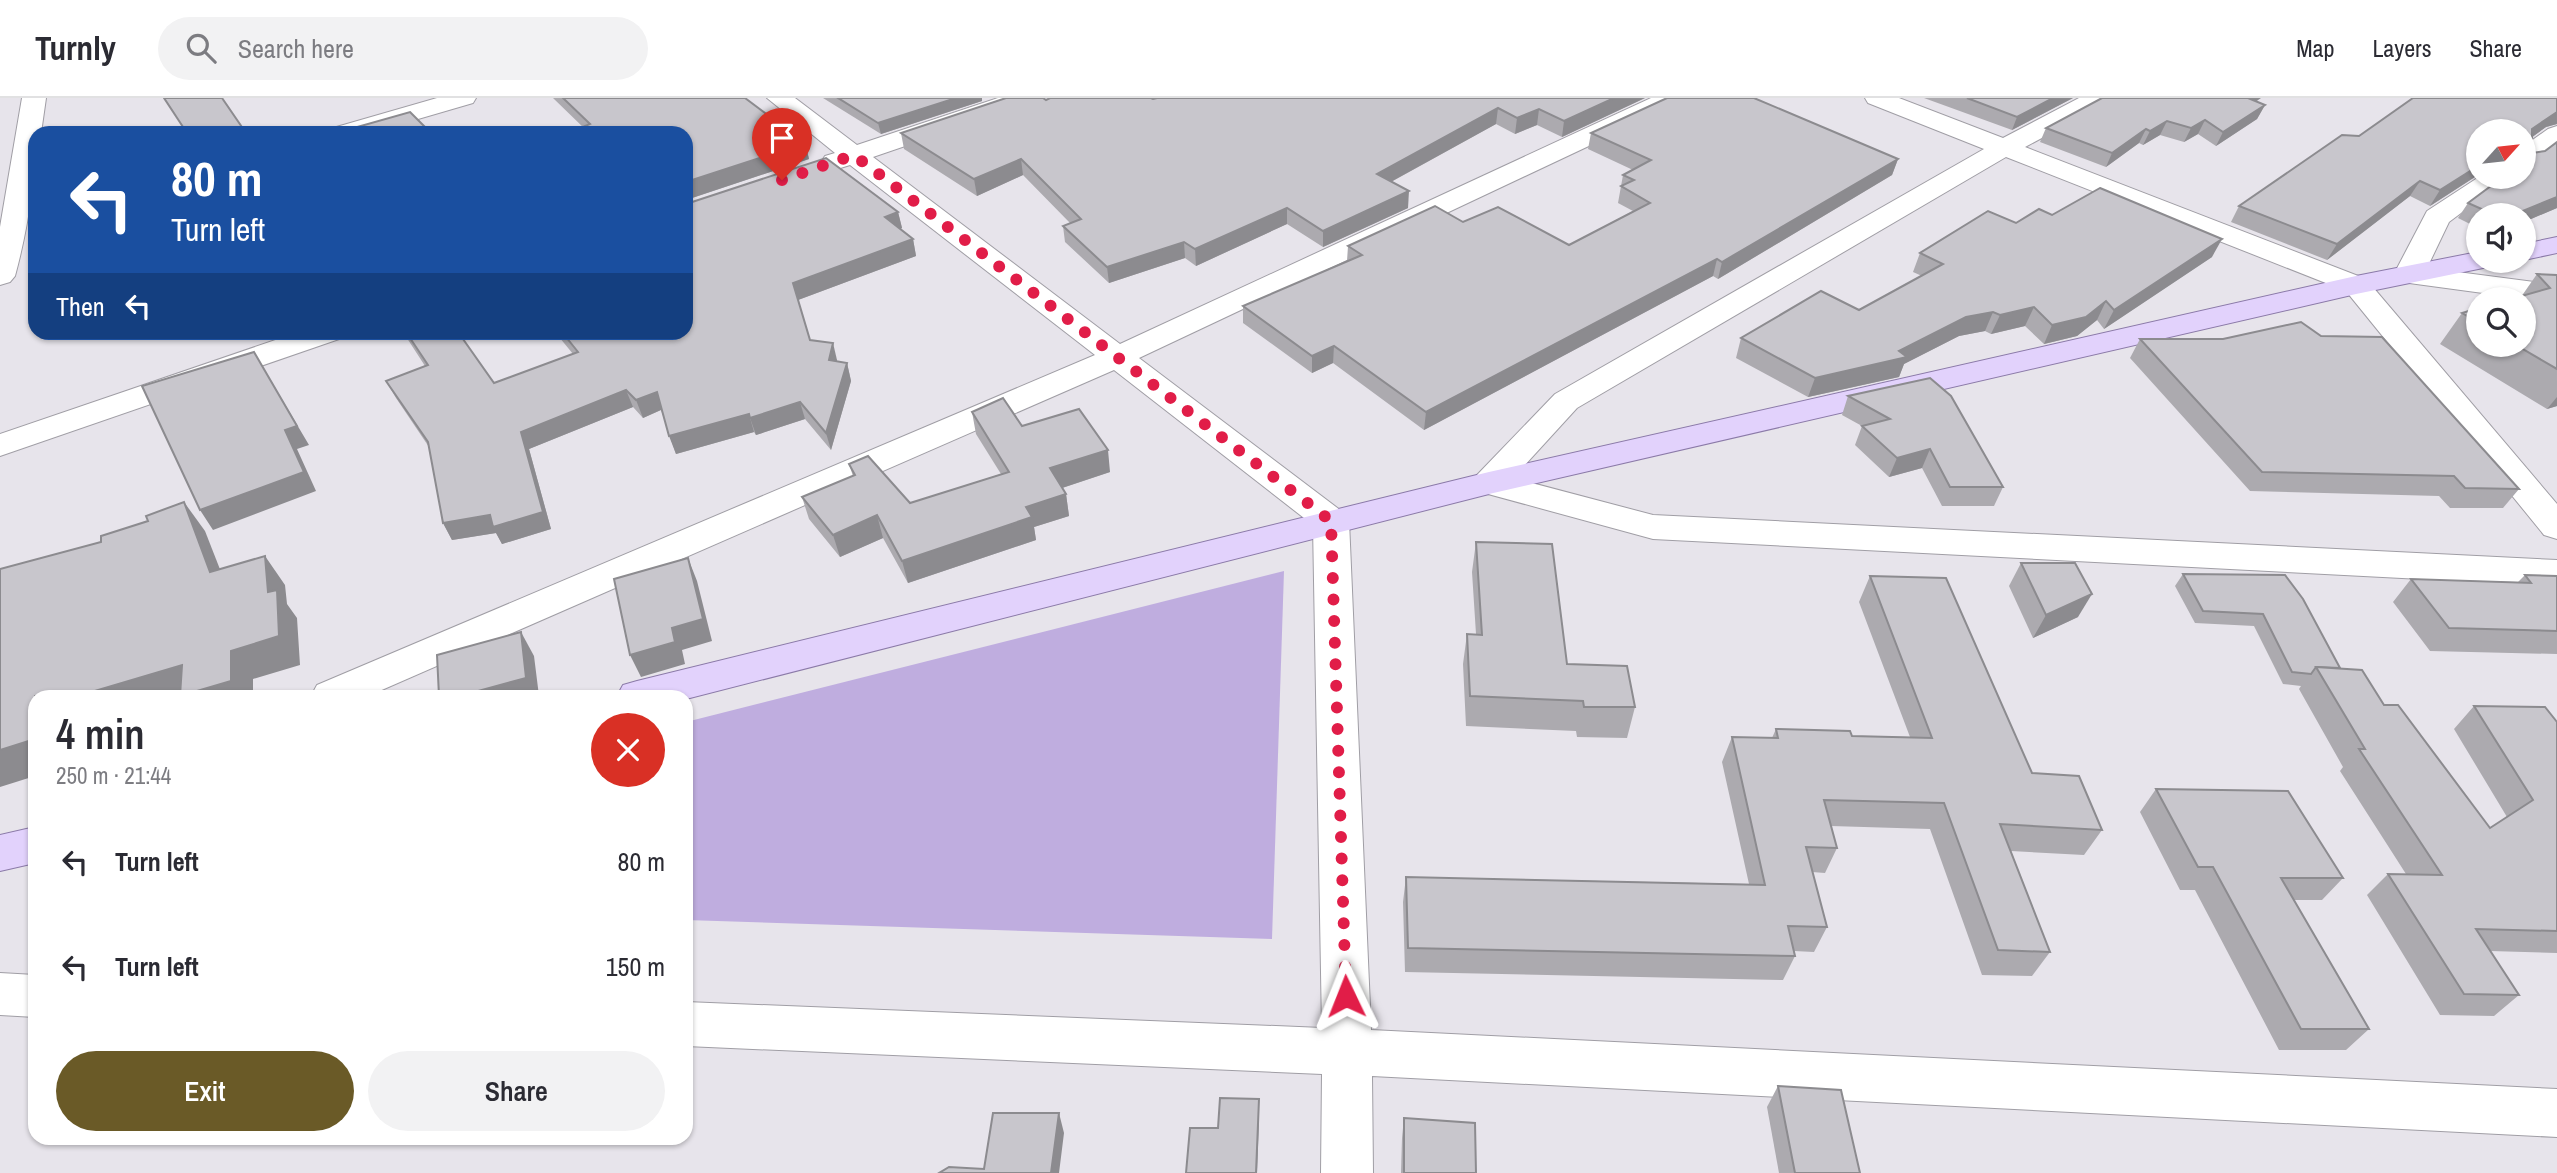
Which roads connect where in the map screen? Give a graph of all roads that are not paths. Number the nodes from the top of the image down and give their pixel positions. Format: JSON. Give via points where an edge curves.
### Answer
{"nodes":[{"id":1,"x":34,"y":98,"type":"edge"},
{"id":2,"x":464,"y":98,"type":"edge"},
{"id":3,"x":779,"y":98,"type":"edge"},
{"id":4,"x":1022,"y":98,"type":"edge"},
{"id":5,"x":1671,"y":98,"type":"edge"},
{"id":6,"x":1877,"y":98,"type":"edge"},
{"id":7,"x":2098,"y":98,"type":"edge"},
{"id":8,"x":30,"y":126,"type":"edge"},
{"id":9,"x":366,"y":126,"type":"edge"},
{"id":10,"x":2557,"y":134,"type":"edge"},
{"id":11,"x":28,"y":141,"type":"edge"},
{"id":12,"x":2002,"y":149,"type":"junction"},
{"id":13,"x":2536,"y":149,"type":"edge"},
{"id":14,"x":854,"y":155,"type":"junction"},
{"id":15,"x":815,"y":169,"type":"edge"},
{"id":16,"x":2478,"y":189,"type":"edge"},
{"id":17,"x":16,"y":227,"type":"edge"},
{"id":18,"x":2557,"y":245,"type":"edge"},
{"id":19,"x":2536,"y":249,"type":"edge"},
{"id":20,"x":2466,"y":263,"type":"edge"},
{"id":21,"x":2409,"y":274,"type":"junction"},
{"id":22,"x":0,"y":276,"type":"edge"},
{"id":23,"x":2356,"y":285,"type":"junction"},
{"id":24,"x":2557,"y":294,"type":"edge"},
{"id":25,"x":308,"y":340,"type":"edge"},
{"id":26,"x":1117,"y":357,"type":"junction"},
{"id":27,"x":0,"y":445,"type":"edge"},
{"id":28,"x":1489,"y":483,"type":"junction"},
{"id":29,"x":1331,"y":521,"type":"junction"},
{"id":30,"x":2557,"y":527,"type":"edge"},
{"id":31,"x":2557,"y":573,"type":"edge"},
{"id":32,"x":345,"y":690,"type":"edge"},
{"id":33,"x":661,"y":690,"type":"edge"},
{"id":34,"x":28,"y":847,"type":"edge"},
{"id":35,"x":0,"y":853,"type":"edge"},
{"id":36,"x":0,"y":994,"type":"edge"},
{"id":37,"x":28,"y":996,"type":"edge"},
{"id":38,"x":693,"y":1024,"type":"edge"},
{"id":39,"x":1347,"y":1052,"type":"junction"},
{"id":40,"x":2557,"y":1113,"type":"edge"},
{"id":41,"x":1347,"y":1173,"type":"edge"}],
"edges":[{"from":1,"to":8,"type":"street"},
{"from":2,"to":9,"type":"street"},
{"from":3,"to":14,"type":"street"},
{"from":4,"to":14,"type":"street"},
{"from":5,"to":26,"type":"street"},
{"from":6,"to":12,"type":"street"},
{"from":7,"to":12,"type":"street"},
{"from":10,"to":13,"type":"street"},
{"from":11,"to":17,"type":"street"},
{"from":12,"to":23,"type":"street"},
{"from":12,"to":28,"type":"street","via":[[1566,401]]},
{"from":14,"to":15,"type":"street"},
{"from":14,"to":26,"type":"street"},
{"from":16,"to":21,"type":"street","via":[[2437,217]]},
{"from":17,"to":22,"type":"street"},
{"from":18,"to":19,"type":"main road"},
{"from":20,"to":21,"type":"main road"},
{"from":21,"to":23,"type":"main road"},
{"from":21,"to":24,"type":"street"},
{"from":23,"to":28,"type":"main road"},
{"from":23,"to":30,"type":"street"},
{"from":25,"to":27,"type":"street"},
{"from":26,"to":29,"type":"street"},
{"from":26,"to":32,"type":"street"},
{"from":28,"to":29,"type":"main road"},
{"from":28,"to":31,"type":"street","via":[[1653,527]]},
{"from":29,"to":33,"type":"main road"},
{"from":29,"to":39,"type":"street"},
{"from":34,"to":35,"type":"main road"},
{"from":36,"to":37,"type":"street"},
{"from":38,"to":39,"type":"street"},
{"from":39,"to":40,"type":"street"},
{"from":39,"to":41,"type":"street"}]}
